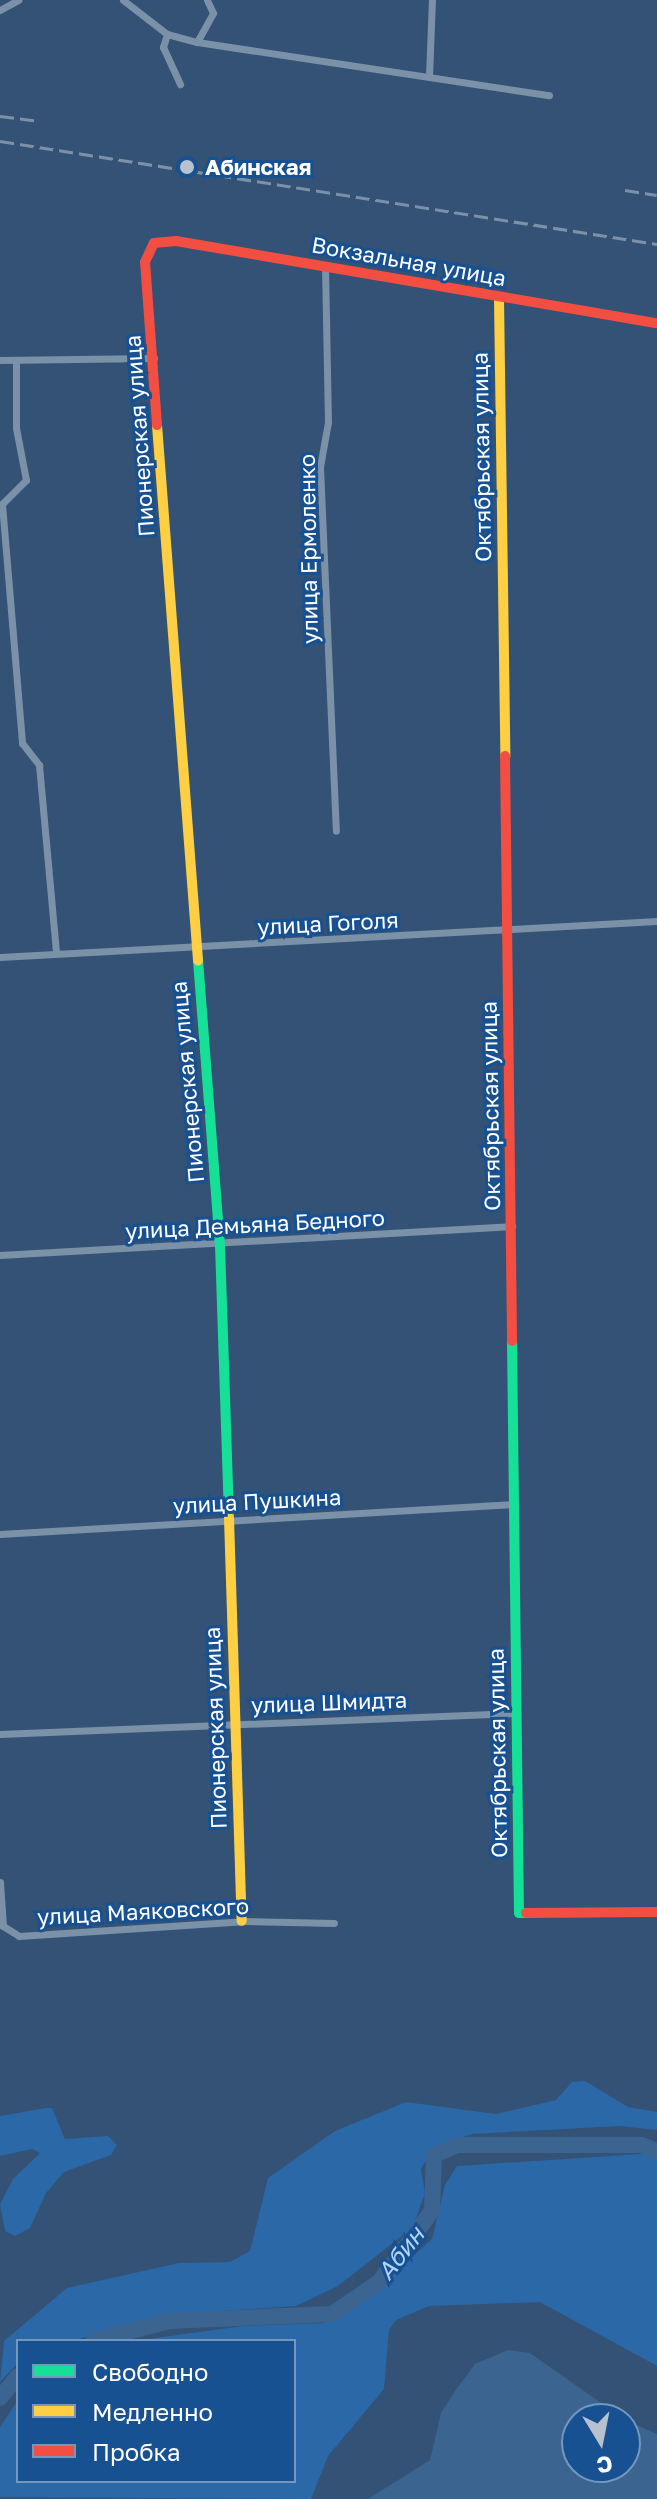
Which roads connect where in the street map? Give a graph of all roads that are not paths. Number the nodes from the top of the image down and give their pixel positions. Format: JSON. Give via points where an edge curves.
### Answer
{"nodes":[{"id":1,"x":18,"y":0,"type":"edge"},
{"id":2,"x":123,"y":0,"type":"edge"},
{"id":3,"x":207,"y":0,"type":"edge"},
{"id":4,"x":432,"y":0,"type":"edge"},
{"id":5,"x":0,"y":10,"type":"edge"},
{"id":6,"x":167,"y":34,"type":"junction"},
{"id":7,"x":197,"y":42,"type":"junction"},
{"id":8,"x":429,"y":77,"type":"junction"},
{"id":9,"x":180,"y":84,"type":"dead end"},
{"id":10,"x":549,"y":95,"type":"dead end"},
{"id":11,"x":154,"y":243,"type":"joint"},
{"id":12,"x":325,"y":266,"type":"junction"},
{"id":13,"x":499,"y":298,"type":"junction"},
{"id":14,"x":657,"y":323,"type":"edge"},
{"id":15,"x":154,"y":358,"type":"junction"},
{"id":16,"x":0,"y":360,"type":"edge"},
{"id":17,"x":16,"y":360,"type":"junction"},
{"id":18,"x":336,"y":831,"type":"dead end"},
{"id":19,"x":657,"y":921,"type":"edge"},
{"id":20,"x":506,"y":932,"type":"junction"},
{"id":21,"x":196,"y":947,"type":"junction"},
{"id":22,"x":56,"y":953,"type":"junction"},
{"id":23,"x":0,"y":957,"type":"edge"},
{"id":24,"x":512,"y":1226,"type":"junction"},
{"id":25,"x":220,"y":1245,"type":"junction"},
{"id":26,"x":0,"y":1255,"type":"edge"},
{"id":27,"x":515,"y":1504,"type":"junction"},
{"id":28,"x":230,"y":1521,"type":"junction"},
{"id":29,"x":0,"y":1534,"type":"edge"},
{"id":30,"x":516,"y":1713,"type":"junction"},
{"id":31,"x":233,"y":1723,"type":"junction"},
{"id":32,"x":0,"y":1734,"type":"edge"},
{"id":33,"x":0,"y":1882,"type":"edge"},
{"id":34,"x":657,"y":1912,"type":"edge"},
{"id":35,"x":242,"y":1921,"type":"junction"},
{"id":36,"x":334,"y":1923,"type":"dead end"}],
"edges":[{"from":1,"to":5,"type":"street"},
{"from":2,"to":6,"type":"street"},
{"from":3,"to":7,"type":"street","via":[[213,13]]},
{"from":4,"to":8,"type":"street"},
{"from":6,"to":7,"type":"street"},
{"from":6,"to":9,"type":"street","via":[[163,47]]},
{"from":7,"to":8,"type":"street"},
{"from":8,"to":10,"type":"street"},
{"from":11,"to":12,"type":"street","name":"Вокзальная улица","via":[[176,241]]},
{"from":11,"to":15,"type":"street","name":"Пионерская улица","via":[[145,262]]},
{"from":12,"to":13,"type":"street","name":"Вокзальная улица"},
{"from":12,"to":18,"type":"street","name":"улица Ермоленко","via":[[328,422],[320,467]]},
{"from":13,"to":14,"type":"street","name":"Вокзальная улица"},
{"from":13,"to":20,"type":"street","name":"Октябрьская улица"},
{"from":15,"to":17,"type":"street"},
{"from":15,"to":21,"type":"street","name":"Пионерская улица"},
{"from":16,"to":17,"type":"street"},
{"from":17,"to":22,"type":"street","via":[[16,428],[26,480],[2,504],[22,743],[39,765]]},
{"from":19,"to":20,"type":"street","name":"улица Гоголя"},
{"from":20,"to":21,"type":"street","name":"улица Гоголя"},
{"from":20,"to":24,"type":"street","name":"Октябрьская улица"},
{"from":21,"to":22,"type":"street","name":"улица Гоголя"},
{"from":21,"to":25,"type":"street","name":"Пионерская улица"},
{"from":22,"to":23,"type":"street","name":"улица Гоголя"},
{"from":24,"to":25,"type":"street","name":"улица Демьяна Бедного"},
{"from":24,"to":27,"type":"street","name":"Октябрьская улица"},
{"from":25,"to":26,"type":"street","name":"улица Демьяна Бедного"},
{"from":25,"to":28,"type":"street","name":"Пионерская улица"},
{"from":27,"to":28,"type":"street","name":"улица Пушкина"},
{"from":27,"to":30,"type":"street","name":"Октябрьская улица"},
{"from":28,"to":29,"type":"street","name":"улица Пушкина"},
{"from":28,"to":31,"type":"street","name":"Пионерская улица"},
{"from":30,"to":31,"type":"street","name":"улица Шмидта"},
{"from":30,"to":34,"type":"street","name":"Октябрьская улица","via":[[519,1913]]},
{"from":31,"to":32,"type":"street","name":"улица Шмидта"},
{"from":31,"to":35,"type":"street","name":"Пионерская улица"},
{"from":33,"to":35,"type":"street","name":"улица Маяковского","via":[[3,1926],[19,1936]]},
{"from":35,"to":36,"type":"street","name":"улица Маяковского"}]}
